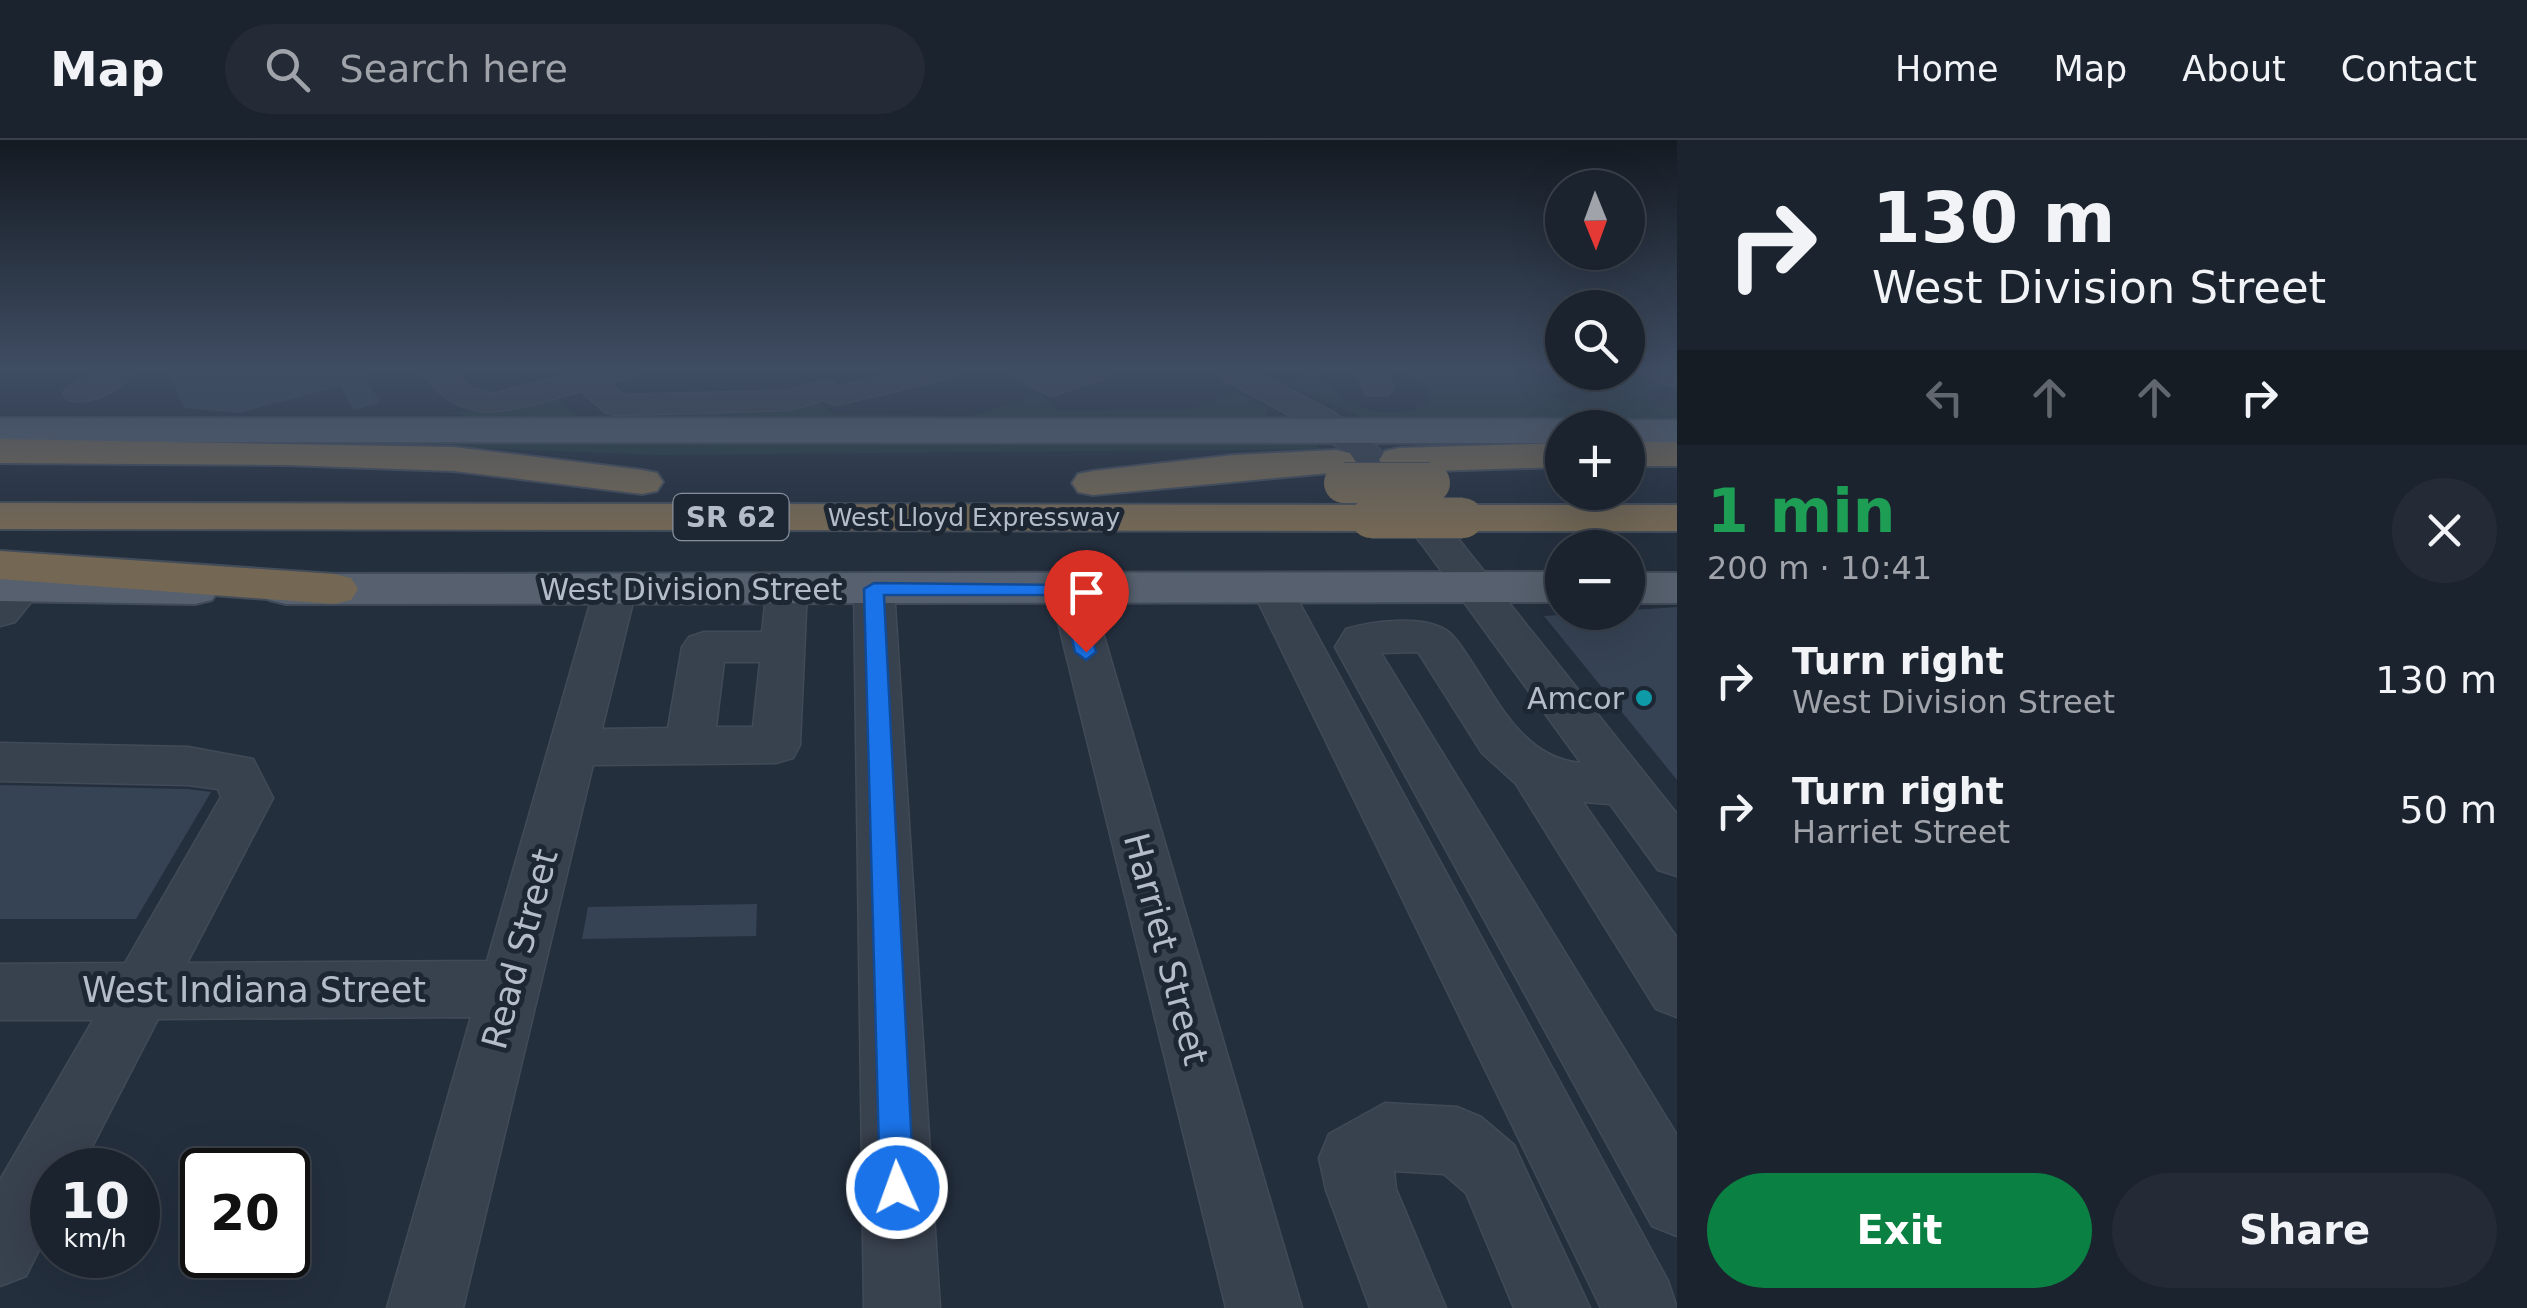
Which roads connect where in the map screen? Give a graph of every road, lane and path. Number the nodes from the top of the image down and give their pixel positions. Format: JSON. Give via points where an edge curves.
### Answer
{"nodes":[{"id":1,"x":1297,"y":425,"type":"edge"},
{"id":2,"x":0,"y":430,"type":"edge"},
{"id":3,"x":1545,"y":434,"type":"edge"},
{"id":4,"x":0,"y":450,"type":"edge"},
{"id":5,"x":1645,"y":454,"type":"edge"},
{"id":6,"x":1677,"y":454,"type":"edge"},
{"id":7,"x":1545,"y":457,"type":"edge"},
{"id":8,"x":1339,"y":458,"type":"junction"},
{"id":9,"x":1414,"y":471,"type":"junction"},
{"id":10,"x":0,"y":481,"type":"edge"},
{"id":11,"x":642,"y":482,"type":"junction"},
{"id":12,"x":1545,"y":482,"type":"edge"},
{"id":13,"x":1645,"y":483,"type":"edge"},
{"id":14,"x":1677,"y":483,"type":"edge"},
{"id":15,"x":0,"y":516,"type":"edge"},
{"id":16,"x":1677,"y":518,"type":"edge"},
{"id":17,"x":1450,"y":528,"type":"junction"},
{"id":18,"x":6,"y":587,"type":"edge"},
{"id":19,"x":1545,"y":587,"type":"edge"},
{"id":20,"x":1475,"y":588,"type":"junction"},
{"id":21,"x":1645,"y":588,"type":"edge"},
{"id":22,"x":1677,"y":588,"type":"edge"},
{"id":23,"x":787,"y":589,"type":"junction"},
{"id":24,"x":874,"y":589,"type":"junction"},
{"id":25,"x":1070,"y":589,"type":"junction"},
{"id":26,"x":1272,"y":589,"type":"junction"},
{"id":27,"x":615,"y":590,"type":"junction"},
{"id":28,"x":783,"y":648,"type":"junction"},
{"id":29,"x":690,"y":745,"type":"junction"},
{"id":30,"x":573,"y":747,"type":"junction"},
{"id":31,"x":0,"y":762,"type":"edge"},
{"id":32,"x":1534,"y":771,"type":"junction"},
{"id":33,"x":1624,"y":784,"type":"junction"},
{"id":34,"x":1677,"y":854,"type":"edge"},
{"id":35,"x":509,"y":988,"type":"junction"},
{"id":36,"x":1677,"y":989,"type":"edge"},
{"id":37,"x":141,"y":990,"type":"junction"},
{"id":38,"x":0,"y":992,"type":"edge"},
{"id":39,"x":1677,"y":1201,"type":"edge"},
{"id":40,"x":0,"y":1250,"type":"edge"},
{"id":41,"x":425,"y":1308,"type":"edge"},
{"id":42,"x":902,"y":1308,"type":"edge"},
{"id":43,"x":1264,"y":1308,"type":"edge"},
{"id":44,"x":1408,"y":1308,"type":"edge"},
{"id":45,"x":1552,"y":1308,"type":"edge"},
{"id":46,"x":1640,"y":1308,"type":"edge"}],
"edges":[{"from":1,"to":8,"type":"street"},
{"from":2,"to":8,"type":"main road"},
{"from":3,"to":8,"type":"main road"},
{"from":4,"to":11,"type":"highway","via":[[454,459]]},
{"from":5,"to":6,"type":"highway"},
{"from":7,"to":9,"type":"highway"},
{"from":8,"to":9,"type":"highway","name":"West Lloyd Expressway","number":"SR 62","bridge":true},
{"from":8,"to":11,"type":"highway","name":"West Lloyd Expressway","number":"SR 62","via":[[1093,483]]},
{"from":8,"to":17,"type":"street","via":[[1358,446]]},
{"from":9,"to":12,"type":"highway","name":"West Lloyd Expressway","number":"SR 62"},
{"from":10,"to":11,"type":"highway","name":"West Lloyd Expressway","number":"SR 62"},
{"from":13,"to":14,"type":"highway"},
{"from":15,"to":17,"type":"highway","name":"West Lloyd Expressway","number":"SR 62","bridge":true,"via":[[1371,518]]},
{"from":16,"to":17,"type":"highway","name":"West Lloyd Expressway","number":"SR 62"},
{"from":17,"to":20,"type":"street"},
{"from":18,"to":27,"type":"main road","name":"West Division Street"},
{"from":19,"to":20,"type":"main road","name":"West Division Street"},
{"from":20,"to":26,"type":"main road","name":"West Division Street"},
{"from":20,"to":33,"type":"street"},
{"from":21,"to":22,"type":"main road"},
{"from":23,"to":24,"type":"main road","name":"West Division Street"},
{"from":23,"to":27,"type":"main road","name":"West Division Street"},
{"from":23,"to":28,"type":"street"},
{"from":24,"to":25,"type":"main road","name":"West Division Street"},
{"from":24,"to":42,"type":"street"},
{"from":25,"to":26,"type":"main road","name":"West Division Street"},
{"from":25,"to":43,"type":"street","name":"Harriet Street"},
{"from":26,"to":46,"type":"street"},
{"from":27,"to":30,"type":"street","name":"Read Street"},
{"from":28,"to":29,"type":"street","via":[[704,647]]},
{"from":28,"to":29,"type":"street","via":[[776,745]]},
{"from":29,"to":30,"type":"street"},
{"from":30,"to":35,"type":"street","name":"Read Street"},
{"from":31,"to":37,"type":"street","via":[[235,772],[247,798]]},
{"from":32,"to":33,"type":"street"},
{"from":32,"to":36,"type":"street"},
{"from":32,"to":39,"type":"street","via":[[1509,751],[1433,641],[1361,638],[1362,658]]},
{"from":33,"to":34,"type":"street"},
{"from":35,"to":37,"type":"street","name":"West Indiana Street"},
{"from":35,"to":41,"type":"street","name":"Read Street"},
{"from":37,"to":38,"type":"street","name":"West Indiana Street"},
{"from":37,"to":40,"type":"street"},
{"from":44,"to":45,"type":"street","via":[[1353,1158],[1384,1137],[1457,1141],[1490,1169]]}]}
